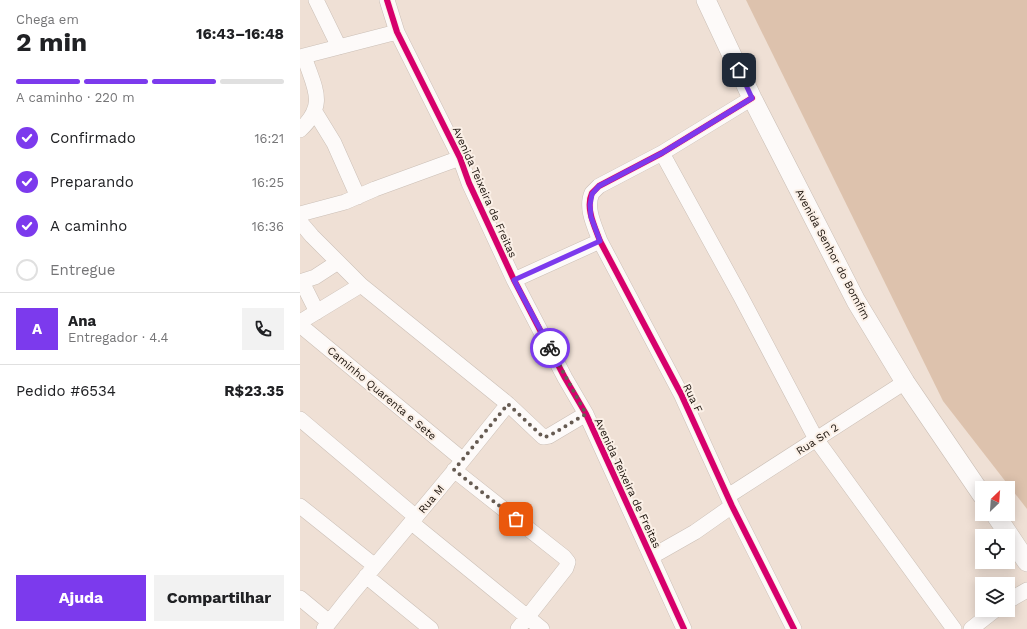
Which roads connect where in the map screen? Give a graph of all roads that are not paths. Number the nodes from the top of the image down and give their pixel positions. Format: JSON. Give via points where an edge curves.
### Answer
{"nodes":[{"id":1,"x":316,"y":0,"type":"edge"},
{"id":2,"x":387,"y":0,"type":"edge"},
{"id":3,"x":706,"y":0,"type":"edge"},
{"id":4,"x":397,"y":32,"type":"junction"},
{"id":5,"x":339,"y":47,"type":"junction"},
{"id":6,"x":302,"y":57,"type":"edge"},
{"id":7,"x":752,"y":98,"type":"junction"},
{"id":8,"x":315,"y":112,"type":"junction"},
{"id":9,"x":300,"y":130,"type":"edge"},
{"id":10,"x":662,"y":153,"type":"junction"},
{"id":11,"x":460,"y":158,"type":"junction"},
{"id":12,"x":358,"y":196,"type":"junction"},
{"id":13,"x":300,"y":214,"type":"edge"},
{"id":14,"x":300,"y":222,"type":"edge"},
{"id":15,"x":600,"y":241,"type":"junction"},
{"id":16,"x":338,"y":262,"type":"junction"},
{"id":17,"x":514,"y":280,"type":"junction"},
{"id":18,"x":301,"y":282,"type":"edge"},
{"id":19,"x":361,"y":285,"type":"junction"},
{"id":20,"x":317,"y":312,"type":"junction"},
{"id":21,"x":300,"y":324,"type":"edge"},
{"id":22,"x":906,"y":382,"type":"junction"},
{"id":23,"x":508,"y":404,"type":"junction"},
{"id":24,"x":586,"y":414,"type":"junction"},
{"id":25,"x":300,"y":419,"type":"edge"},
{"id":26,"x":816,"y":439,"type":"junction"},
{"id":27,"x":459,"y":465,"type":"junction"},
{"id":28,"x":975,"y":485,"type":"edge"},
{"id":29,"x":730,"y":501,"type":"junction"},
{"id":30,"x":300,"y":506,"type":"edge"},
{"id":31,"x":414,"y":520,"type":"junction"},
{"id":32,"x":1000,"y":521,"type":"edge"},
{"id":33,"x":652,"y":557,"type":"junction"},
{"id":34,"x":1027,"y":562,"type":"edge"},
{"id":35,"x":370,"y":571,"type":"junction"},
{"id":36,"x":1027,"y":590,"type":"edge"},
{"id":37,"x":1015,"y":597,"type":"edge"},
{"id":38,"x":300,"y":598,"type":"edge"},
{"id":39,"x":986,"y":617,"type":"edge"},
{"id":40,"x":523,"y":623,"type":"edge"},
{"id":41,"x":326,"y":626,"type":"edge"},
{"id":42,"x":431,"y":629,"type":"edge"},
{"id":43,"x":542,"y":629,"type":"edge"},
{"id":44,"x":684,"y":629,"type":"edge"},
{"id":45,"x":794,"y":629,"type":"edge"},
{"id":46,"x":954,"y":629,"type":"edge"},
{"id":47,"x":971,"y":629,"type":"edge"}],
"edges":[{"from":1,"to":5,"type":"street"},
{"from":2,"to":4,"type":"street","name":"Avenida Teixeira de Freitas"},
{"from":3,"to":7,"type":"street","name":"Avenida Senhor do Bomfim"},
{"from":4,"to":5,"type":"street"},
{"from":4,"to":11,"type":"street","name":"Avenida Teixeira de Freitas"},
{"from":5,"to":6,"type":"street"},
{"from":6,"to":8,"type":"street","via":[[316,94],[318,103]]},
{"from":7,"to":10,"type":"street","name":"Rua F"},
{"from":7,"to":22,"type":"street","name":"Avenida Senhor do Bomfim","via":[[856,300]]},
{"from":8,"to":9,"type":"street"},
{"from":8,"to":12,"type":"street","via":[[334,143]]},
{"from":10,"to":15,"type":"street","name":"Rua F","via":[[607,180],[592,194],[591,217]]},
{"from":10,"to":26,"type":"street"},
{"from":11,"to":12,"type":"street"},
{"from":11,"to":17,"type":"street","name":"Avenida Teixeira de Freitas"},
{"from":12,"to":13,"type":"street"},
{"from":14,"to":16,"type":"street"},
{"from":15,"to":17,"type":"street"},
{"from":15,"to":29,"type":"street","name":"Rua F","via":[[680,394]]},
{"from":16,"to":18,"type":"street","via":[[315,278]]},
{"from":16,"to":19,"type":"street"},
{"from":17,"to":24,"type":"street","name":"Avenida Teixeira de Freitas"},
{"from":18,"to":20,"type":"street"},
{"from":19,"to":20,"type":"street"},
{"from":19,"to":23,"type":"street"},
{"from":20,"to":21,"type":"street"},
{"from":21,"to":27,"type":"street","name":"Caminho Quarenta e Sete"},
{"from":22,"to":26,"type":"street","name":"Rua Sn 2"},
{"from":22,"to":28,"type":"street","name":"Avenida Senhor do Bomfim"},
{"from":23,"to":24,"type":"street","via":[[543,437]]},
{"from":23,"to":27,"type":"street","name":"Rua M"},
{"from":24,"to":33,"type":"street","name":"Avenida Teixeira de Freitas"},
{"from":25,"to":31,"type":"street"},
{"from":26,"to":29,"type":"street","name":"Rua Sn 2"},
{"from":26,"to":46,"type":"street"},
{"from":27,"to":31,"type":"street","name":"Rua M"},
{"from":27,"to":40,"type":"street","name":"Caminho Quarenta e Sete","via":[[568,562]]},
{"from":29,"to":33,"type":"street","name":"Rua Sn 2","via":[[695,532]]},
{"from":29,"to":45,"type":"street","name":"Rua F"},
{"from":30,"to":35,"type":"street"},
{"from":31,"to":35,"type":"street","name":"Rua M"},
{"from":31,"to":40,"type":"street"},
{"from":32,"to":34,"type":"street"},
{"from":33,"to":44,"type":"street","name":"Avenida Teixeira de Freitas"},
{"from":35,"to":41,"type":"street","name":"Rua M"},
{"from":35,"to":42,"type":"street"},
{"from":36,"to":37,"type":"street"},
{"from":38,"to":41,"type":"street"},
{"from":39,"to":47,"type":"street"},
{"from":40,"to":43,"type":"street"}]}
